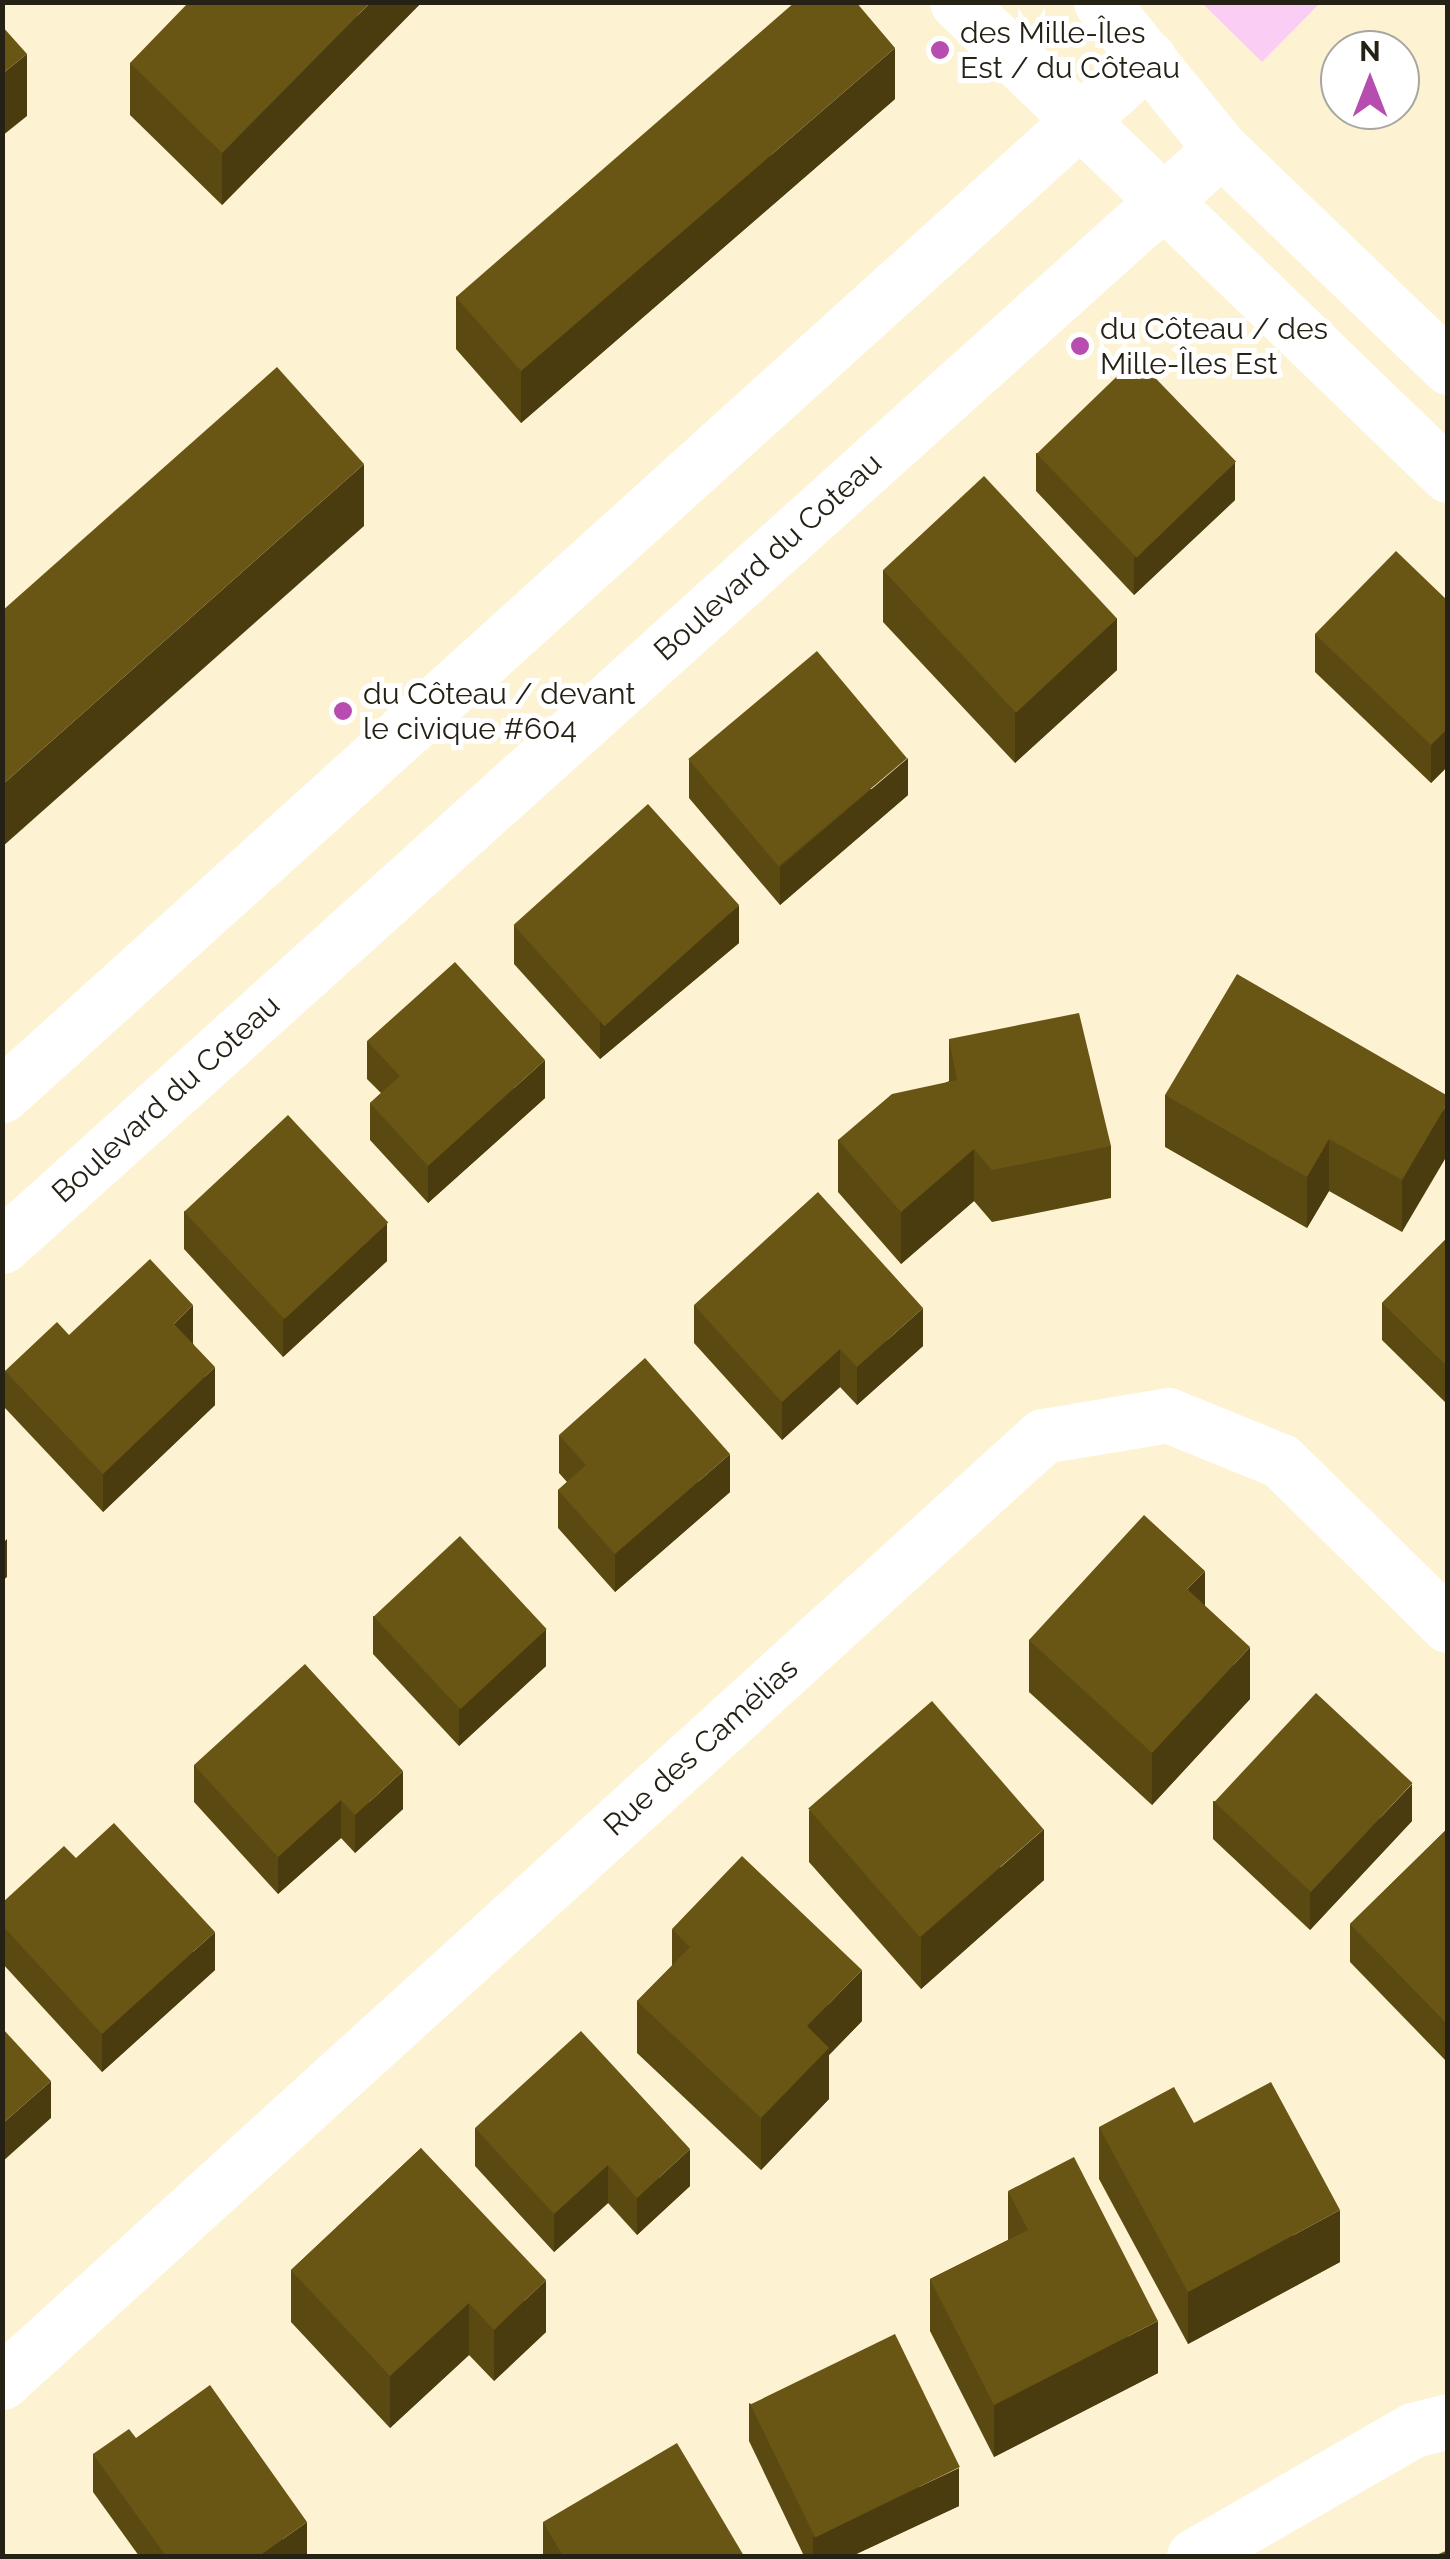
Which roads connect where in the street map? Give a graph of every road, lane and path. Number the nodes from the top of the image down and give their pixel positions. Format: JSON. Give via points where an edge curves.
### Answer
{"nodes":[{"id":1,"x":956,"y":2,"type":"edge"},
{"id":2,"x":1101,"y":2,"type":"edge"},
{"id":3,"x":1148,"y":58,"type":"junction"},
{"id":4,"x":1082,"y":121,"type":"junction"},
{"id":5,"x":1221,"y":148,"type":"junction"},
{"id":6,"x":1163,"y":198,"type":"junction"},
{"id":7,"x":1448,"y":366,"type":"edge"},
{"id":8,"x":1448,"y":474,"type":"edge"},
{"id":9,"x":2,"y":1095,"type":"edge"},
{"id":10,"x":2,"y":1246,"type":"edge"},
{"id":11,"x":1448,"y":1625,"type":"edge"},
{"id":12,"x":2,"y":2382,"type":"edge"},
{"id":13,"x":1448,"y":2421,"type":"edge"},
{"id":14,"x":1194,"y":2556,"type":"edge"}],
"edges":[{"from":1,"to":4,"type":"street"},
{"from":2,"to":3,"type":"street"},
{"from":3,"to":4,"type":"street"},
{"from":3,"to":5,"type":"street"},
{"from":4,"to":6,"type":"street"},
{"from":4,"to":9,"type":"street"},
{"from":5,"to":6,"type":"street","name":"Boulevard du Coteau"},
{"from":5,"to":7,"type":"street"},
{"from":6,"to":8,"type":"street"},
{"from":6,"to":10,"type":"street","name":"Boulevard du Coteau"},
{"from":11,"to":12,"type":"street","name":"Rue des Camélias","via":[[1281,1461],[1168,1415],[1044,1436]]},
{"from":13,"to":14,"type":"street","via":[[1413,2430]]}]}
